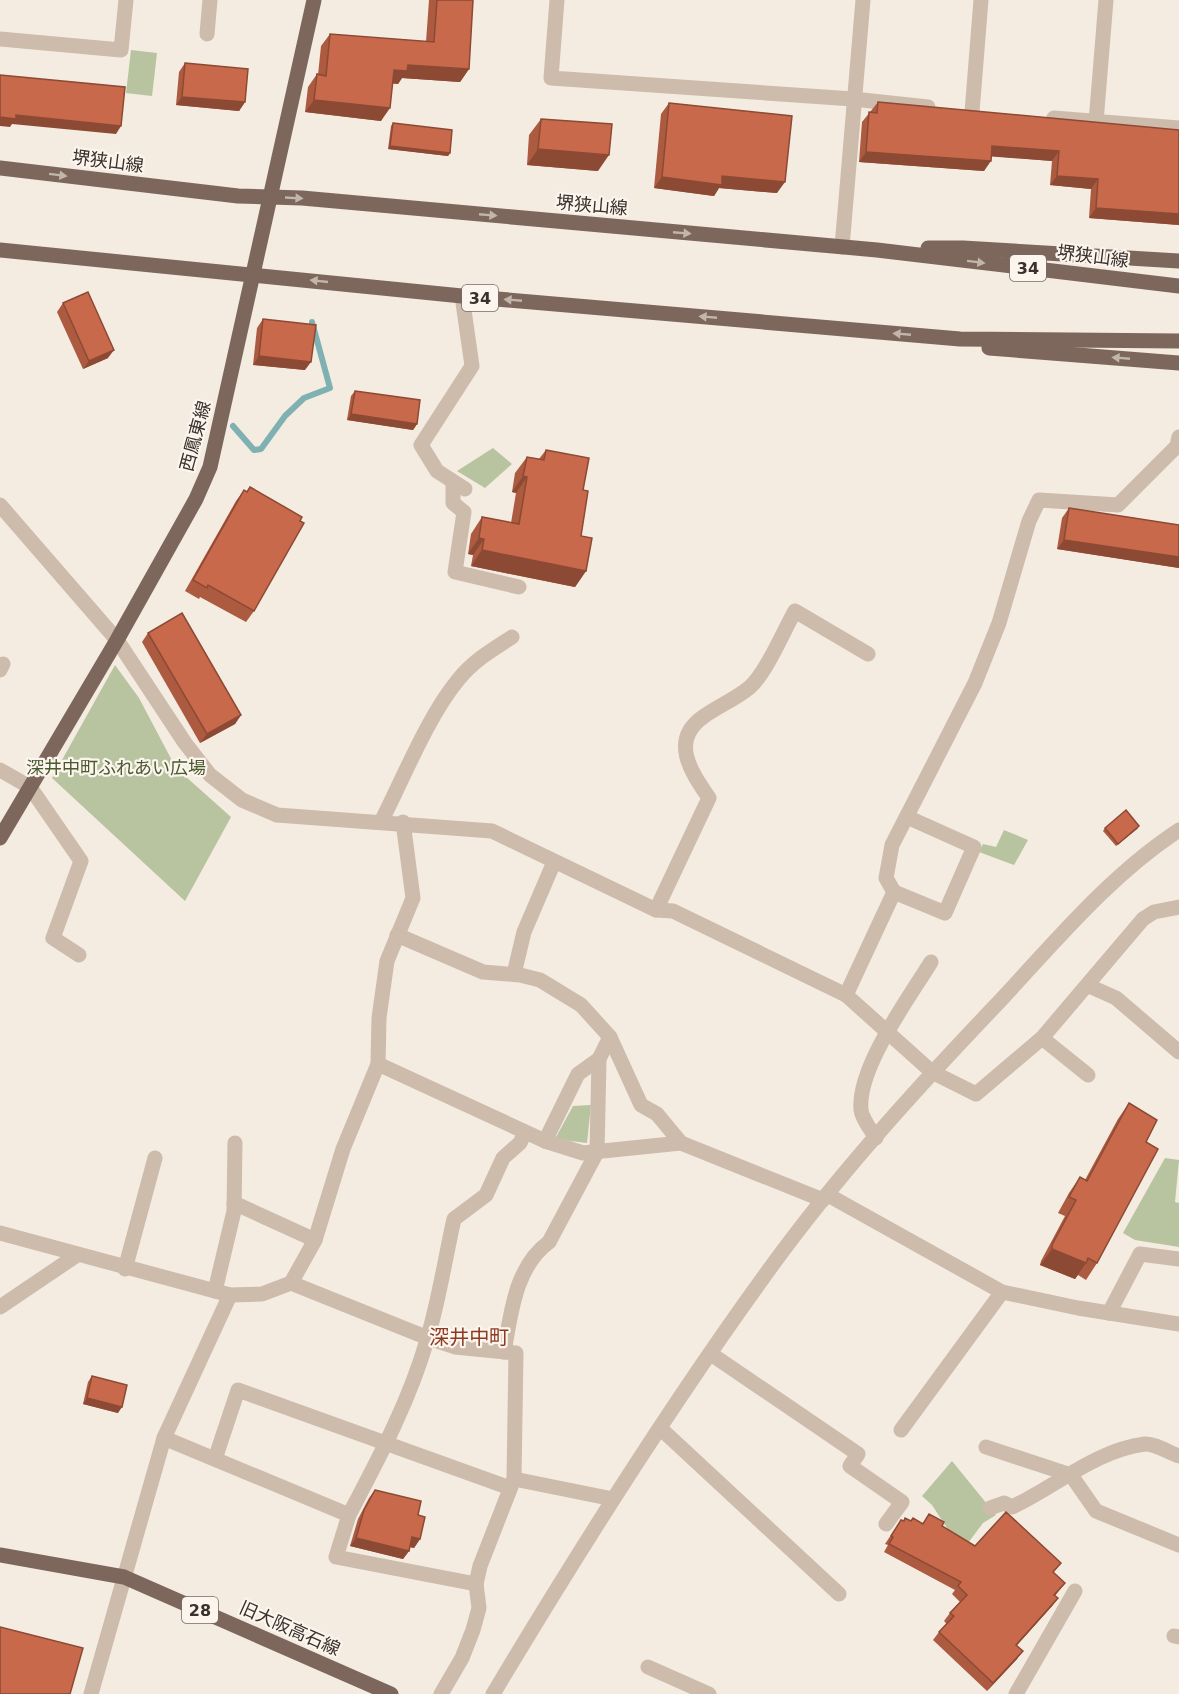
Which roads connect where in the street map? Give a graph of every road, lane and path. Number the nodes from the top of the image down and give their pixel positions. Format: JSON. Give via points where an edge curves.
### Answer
{"nodes":[{"id":1,"x":126,"y":0,"type":"edge"},
{"id":2,"x":210,"y":0,"type":"edge"},
{"id":3,"x":314,"y":0,"type":"edge"},
{"id":4,"x":557,"y":0,"type":"edge"},
{"id":5,"x":863,"y":0,"type":"edge"},
{"id":6,"x":981,"y":0,"type":"edge"},
{"id":7,"x":1106,"y":0,"type":"edge"},
{"id":8,"x":207,"y":34,"type":"dead end"},
{"id":9,"x":0,"y":39,"type":"edge"},
{"id":10,"x":853,"y":99,"type":"junction"},
{"id":11,"x":940,"y":108,"type":"edge"},
{"id":12,"x":972,"y":112,"type":"edge"},
{"id":13,"x":1040,"y":117,"type":"edge"},
{"id":14,"x":1096,"y":122,"type":"junction"},
{"id":15,"x":1179,"y":128,"type":"edge"},
{"id":16,"x":0,"y":168,"type":"edge"},
{"id":17,"x":269,"y":197,"type":"junction"},
{"id":18,"x":842,"y":247,"type":"junction"},
{"id":19,"x":0,"y":250,"type":"edge"},
{"id":20,"x":877,"y":250,"type":"junction"},
{"id":21,"x":1179,"y":261,"type":"edge"},
{"id":22,"x":253,"y":274,"type":"junction"},
{"id":23,"x":1179,"y":286,"type":"edge"},
{"id":24,"x":462,"y":296,"type":"junction"},
{"id":25,"x":960,"y":339,"type":"junction"},
{"id":26,"x":1179,"y":341,"type":"edge"},
{"id":27,"x":1179,"y":363,"type":"edge"},
{"id":28,"x":1179,"y":437,"type":"edge"},
{"id":29,"x":0,"y":505,"type":"edge"},
{"id":30,"x":519,"y":587,"type":"edge"},
{"id":31,"x":512,"y":637,"type":"dead end"},
{"id":32,"x":117,"y":640,"type":"junction"},
{"id":33,"x":868,"y":654,"type":"dead end"},
{"id":34,"x":0,"y":770,"type":"edge"},
{"id":35,"x":30,"y":787,"type":"junction"},
{"id":36,"x":907,"y":817,"type":"junction"},
{"id":37,"x":381,"y":822,"type":"junction"},
{"id":38,"x":402,"y":822,"type":"junction"},
{"id":39,"x":1179,"y":830,"type":"edge"},
{"id":40,"x":0,"y":838,"type":"edge"},
{"id":41,"x":554,"y":862,"type":"junction"},
{"id":42,"x":894,"y":892,"type":"junction"},
{"id":43,"x":1179,"y":908,"type":"edge"},
{"id":44,"x":656,"y":910,"type":"junction"},
{"id":45,"x":397,"y":935,"type":"junction"},
{"id":46,"x":80,"y":955,"type":"dead end"},
{"id":47,"x":931,"y":962,"type":"dead end"},
{"id":48,"x":514,"y":974,"type":"junction"},
{"id":49,"x":1089,"y":986,"type":"junction"},
{"id":50,"x":846,"y":995,"type":"junction"},
{"id":51,"x":888,"y":1033,"type":"junction"},
{"id":52,"x":610,"y":1036,"type":"junction"},
{"id":53,"x":1042,"y":1038,"type":"junction"},
{"id":54,"x":1179,"y":1052,"type":"edge"},
{"id":55,"x":599,"y":1059,"type":"junction"},
{"id":56,"x":378,"y":1064,"type":"junction"},
{"id":57,"x":932,"y":1072,"type":"junction"},
{"id":58,"x":1088,"y":1075,"type":"dead end"},
{"id":59,"x":525,"y":1132,"type":"junction"},
{"id":60,"x":876,"y":1138,"type":"junction"},
{"id":61,"x":545,"y":1141,"type":"junction"},
{"id":62,"x":235,"y":1143,"type":"dead end"},
{"id":63,"x":681,"y":1143,"type":"junction"},
{"id":64,"x":597,"y":1152,"type":"junction"},
{"id":65,"x":155,"y":1158,"type":"dead end"},
{"id":66,"x":825,"y":1198,"type":"junction"},
{"id":67,"x":234,"y":1203,"type":"junction"},
{"id":68,"x":0,"y":1233,"type":"edge"},
{"id":69,"x":315,"y":1240,"type":"junction"},
{"id":70,"x":77,"y":1255,"type":"junction"},
{"id":71,"x":1179,"y":1259,"type":"edge"},
{"id":72,"x":125,"y":1269,"type":"junction"},
{"id":73,"x":291,"y":1283,"type":"junction"},
{"id":74,"x":1002,"y":1292,"type":"junction"},
{"id":75,"x":223,"y":1293,"type":"junction"},
{"id":76,"x":0,"y":1307,"type":"edge"},
{"id":77,"x":1109,"y":1313,"type":"junction"},
{"id":78,"x":1179,"y":1324,"type":"edge"},
{"id":79,"x":428,"y":1338,"type":"junction"},
{"id":80,"x":504,"y":1352,"type":"junction"},
{"id":81,"x":711,"y":1354,"type":"junction"},
{"id":82,"x":660,"y":1428,"type":"junction"},
{"id":83,"x":901,"y":1430,"type":"dead end"},
{"id":84,"x":164,"y":1438,"type":"junction"},
{"id":85,"x":387,"y":1443,"type":"junction"},
{"id":86,"x":986,"y":1447,"type":"dead end"},
{"id":87,"x":1179,"y":1456,"type":"edge"},
{"id":88,"x":215,"y":1460,"type":"junction"},
{"id":89,"x":1071,"y":1475,"type":"junction"},
{"id":90,"x":512,"y":1484,"type":"junction"},
{"id":91,"x":613,"y":1499,"type":"junction"},
{"id":92,"x":990,"y":1508,"type":"dead end"},
{"id":93,"x":349,"y":1515,"type":"junction"},
{"id":94,"x":886,"y":1524,"type":"dead end"},
{"id":95,"x":1179,"y":1545,"type":"edge"},
{"id":96,"x":0,"y":1555,"type":"edge"},
{"id":97,"x":124,"y":1577,"type":"junction"},
{"id":98,"x":476,"y":1584,"type":"junction"},
{"id":99,"x":1074,"y":1592,"type":"dead end"},
{"id":100,"x":839,"y":1594,"type":"dead end"},
{"id":101,"x":648,"y":1667,"type":"dead end"},
{"id":102,"x":91,"y":1694,"type":"edge"},
{"id":103,"x":390,"y":1694,"type":"edge"},
{"id":104,"x":441,"y":1694,"type":"edge"},
{"id":105,"x":493,"y":1694,"type":"edge"},
{"id":106,"x":709,"y":1694,"type":"edge"},
{"id":107,"x":1016,"y":1694,"type":"edge"}],
"edges":[{"from":1,"to":9,"type":"street","via":[[121,50]]},
{"from":2,"to":8,"type":"street"},
{"from":3,"to":17,"type":"main road","name":"西鳳東線"},
{"from":4,"to":10,"type":"street","via":[[551,78]]},
{"from":5,"to":10,"type":"street"},
{"from":6,"to":12,"type":"street"},
{"from":7,"to":14,"type":"street"},
{"from":10,"to":11,"type":"street"},
{"from":10,"to":18,"type":"street"},
{"from":13,"to":14,"type":"street"},
{"from":14,"to":15,"type":"street"},
{"from":16,"to":17,"type":"main road","name":"堺狭山線","number":"34","one_way":true},
{"from":17,"to":18,"type":"main road","name":"堺狭山線","number":"34","one_way":true},
{"from":17,"to":22,"type":"main road","name":"西鳳東線"},
{"from":18,"to":20,"type":"main road","name":"堺狭山線","number":"34"},
{"from":19,"to":22,"type":"main road","number":"34"},
{"from":20,"to":21,"type":"main road","via":[[963,248]]},
{"from":20,"to":23,"type":"main road","name":"堺狭山線","number":"34","one_way":true},
{"from":24,"to":22,"type":"main road","number":"34","one_way":true},
{"from":22,"to":32,"type":"main road","name":"西鳳東線","via":[[210,467]]},
{"from":25,"to":24,"type":"main road","number":"34","one_way":true},
{"from":24,"to":30,"type":"street","via":[[472,366],[421,445],[437,471],[459,485],[453,503],[464,512],[454,572]]},
{"from":25,"to":26,"type":"main road","number":"34"},
{"from":27,"to":25,"type":"main road","one_way":true,"via":[[987,348]]},
{"from":28,"to":36,"type":"street","via":[[1177,446],[1118,506],[1039,500],[975,683]]},
{"from":29,"to":32,"type":"street"},
{"from":31,"to":37,"type":"street","via":[[482,656],[458,679],[442,702]]},
{"from":32,"to":35,"type":"main road","name":"西鳳東線"},
{"from":32,"to":37,"type":"street","via":[[185,743],[210,775],[242,800],[277,815]]},
{"from":33,"to":44,"type":"street","via":[[795,610],[752,685],[701,718],[685,748],[688,768],[709,798]]},
{"from":34,"to":35,"type":"street"},
{"from":35,"to":40,"type":"main road","name":"西鳳東線"},
{"from":35,"to":46,"type":"street","via":[[81,861],[53,938]]},
{"from":36,"to":42,"type":"street","via":[[892,845],[886,878]]},
{"from":36,"to":42,"type":"street","via":[[974,847],[945,913]]},
{"from":37,"to":38,"type":"street"},
{"from":38,"to":41,"type":"street","via":[[492,831]]},
{"from":38,"to":45,"type":"street","via":[[412,898]]},
{"from":39,"to":57,"type":"street","via":[[1123,872]]},
{"from":41,"to":44,"type":"street"},
{"from":41,"to":48,"type":"street","via":[[524,932]]},
{"from":42,"to":50,"type":"street"},
{"from":43,"to":49,"type":"street","via":[[1154,912],[1143,919]]},
{"from":44,"to":50,"type":"street","via":[[673,911]]},
{"from":45,"to":48,"type":"street","via":[[483,972]]},
{"from":45,"to":56,"type":"street","via":[[387,961],[379,1018]]},
{"from":47,"to":51,"type":"street"},
{"from":48,"to":52,"type":"street","via":[[540,980],[581,1005]]},
{"from":49,"to":53,"type":"street"},
{"from":49,"to":54,"type":"street","via":[[1116,998]]},
{"from":50,"to":51,"type":"street"},
{"from":51,"to":57,"type":"street"},
{"from":51,"to":60,"type":"street","via":[[865,1077],[861,1094],[861,1113]]},
{"from":52,"to":55,"type":"street"},
{"from":52,"to":63,"type":"street","via":[[641,1105],[657,1114]]},
{"from":53,"to":57,"type":"street","via":[[976,1094]]},
{"from":53,"to":58,"type":"street"},
{"from":55,"to":61,"type":"street","via":[[578,1074]]},
{"from":55,"to":64,"type":"street"},
{"from":56,"to":59,"type":"street"},
{"from":56,"to":69,"type":"street","via":[[343,1149]]},
{"from":57,"to":60,"type":"street"},
{"from":59,"to":61,"type":"street"},
{"from":59,"to":79,"type":"street","via":[[520,1143],[503,1158],[486,1195],[454,1219]]},
{"from":60,"to":66,"type":"street"},
{"from":61,"to":64,"type":"street","via":[[583,1153]]},
{"from":62,"to":67,"type":"street"},
{"from":63,"to":64,"type":"street"},
{"from":63,"to":66,"type":"street"},
{"from":64,"to":80,"type":"street","via":[[549,1242],[536,1252],[521,1280]]},
{"from":65,"to":72,"type":"street"},
{"from":66,"to":74,"type":"street"},
{"from":66,"to":81,"type":"street"},
{"from":67,"to":69,"type":"street"},
{"from":67,"to":75,"type":"street"},
{"from":68,"to":70,"type":"street"},
{"from":69,"to":73,"type":"street"},
{"from":70,"to":72,"type":"street"},
{"from":70,"to":76,"type":"street"},
{"from":71,"to":77,"type":"street","via":[[1140,1254]]},
{"from":72,"to":75,"type":"street"},
{"from":73,"to":75,"type":"street","via":[[262,1294]]},
{"from":73,"to":79,"type":"street"},
{"from":74,"to":77,"type":"street"},
{"from":74,"to":83,"type":"street"},
{"from":75,"to":84,"type":"street"},
{"from":77,"to":78,"type":"street"},
{"from":79,"to":80,"type":"street","via":[[455,1347]]},
{"from":79,"to":85,"type":"street"},
{"from":80,"to":90,"type":"street","via":[[516,1353]]},
{"from":81,"to":82,"type":"street","via":[[696,1385]]},
{"from":81,"to":94,"type":"street","via":[[858,1454],[850,1466],[902,1502]]},
{"from":82,"to":91,"type":"street"},
{"from":82,"to":100,"type":"street"},
{"from":84,"to":88,"type":"street"},
{"from":84,"to":97,"type":"street"},
{"from":85,"to":88,"type":"street","via":[[238,1390]]},
{"from":85,"to":90,"type":"street"},
{"from":85,"to":93,"type":"street"},
{"from":86,"to":89,"type":"street"},
{"from":87,"to":89,"type":"street","via":[[1146,1443],[1091,1460]]},
{"from":88,"to":93,"type":"street"},
{"from":89,"to":92,"type":"street","via":[[1012,1507],[1004,1503]]},
{"from":89,"to":95,"type":"street","via":[[1096,1511]]},
{"from":90,"to":91,"type":"street"},
{"from":90,"to":98,"type":"street"},
{"from":91,"to":105,"type":"street"},
{"from":93,"to":98,"type":"street","via":[[336,1557]]},
{"from":96,"to":97,"type":"main road","name":"旧大阪高石線","number":"28"},
{"from":97,"to":102,"type":"street"},
{"from":97,"to":103,"type":"main road","name":"旧大阪高石線","number":"28"},
{"from":98,"to":104,"type":"street","via":[[479,1608],[473,1630]]},
{"from":99,"to":107,"type":"street"},
{"from":101,"to":106,"type":"street"}]}
